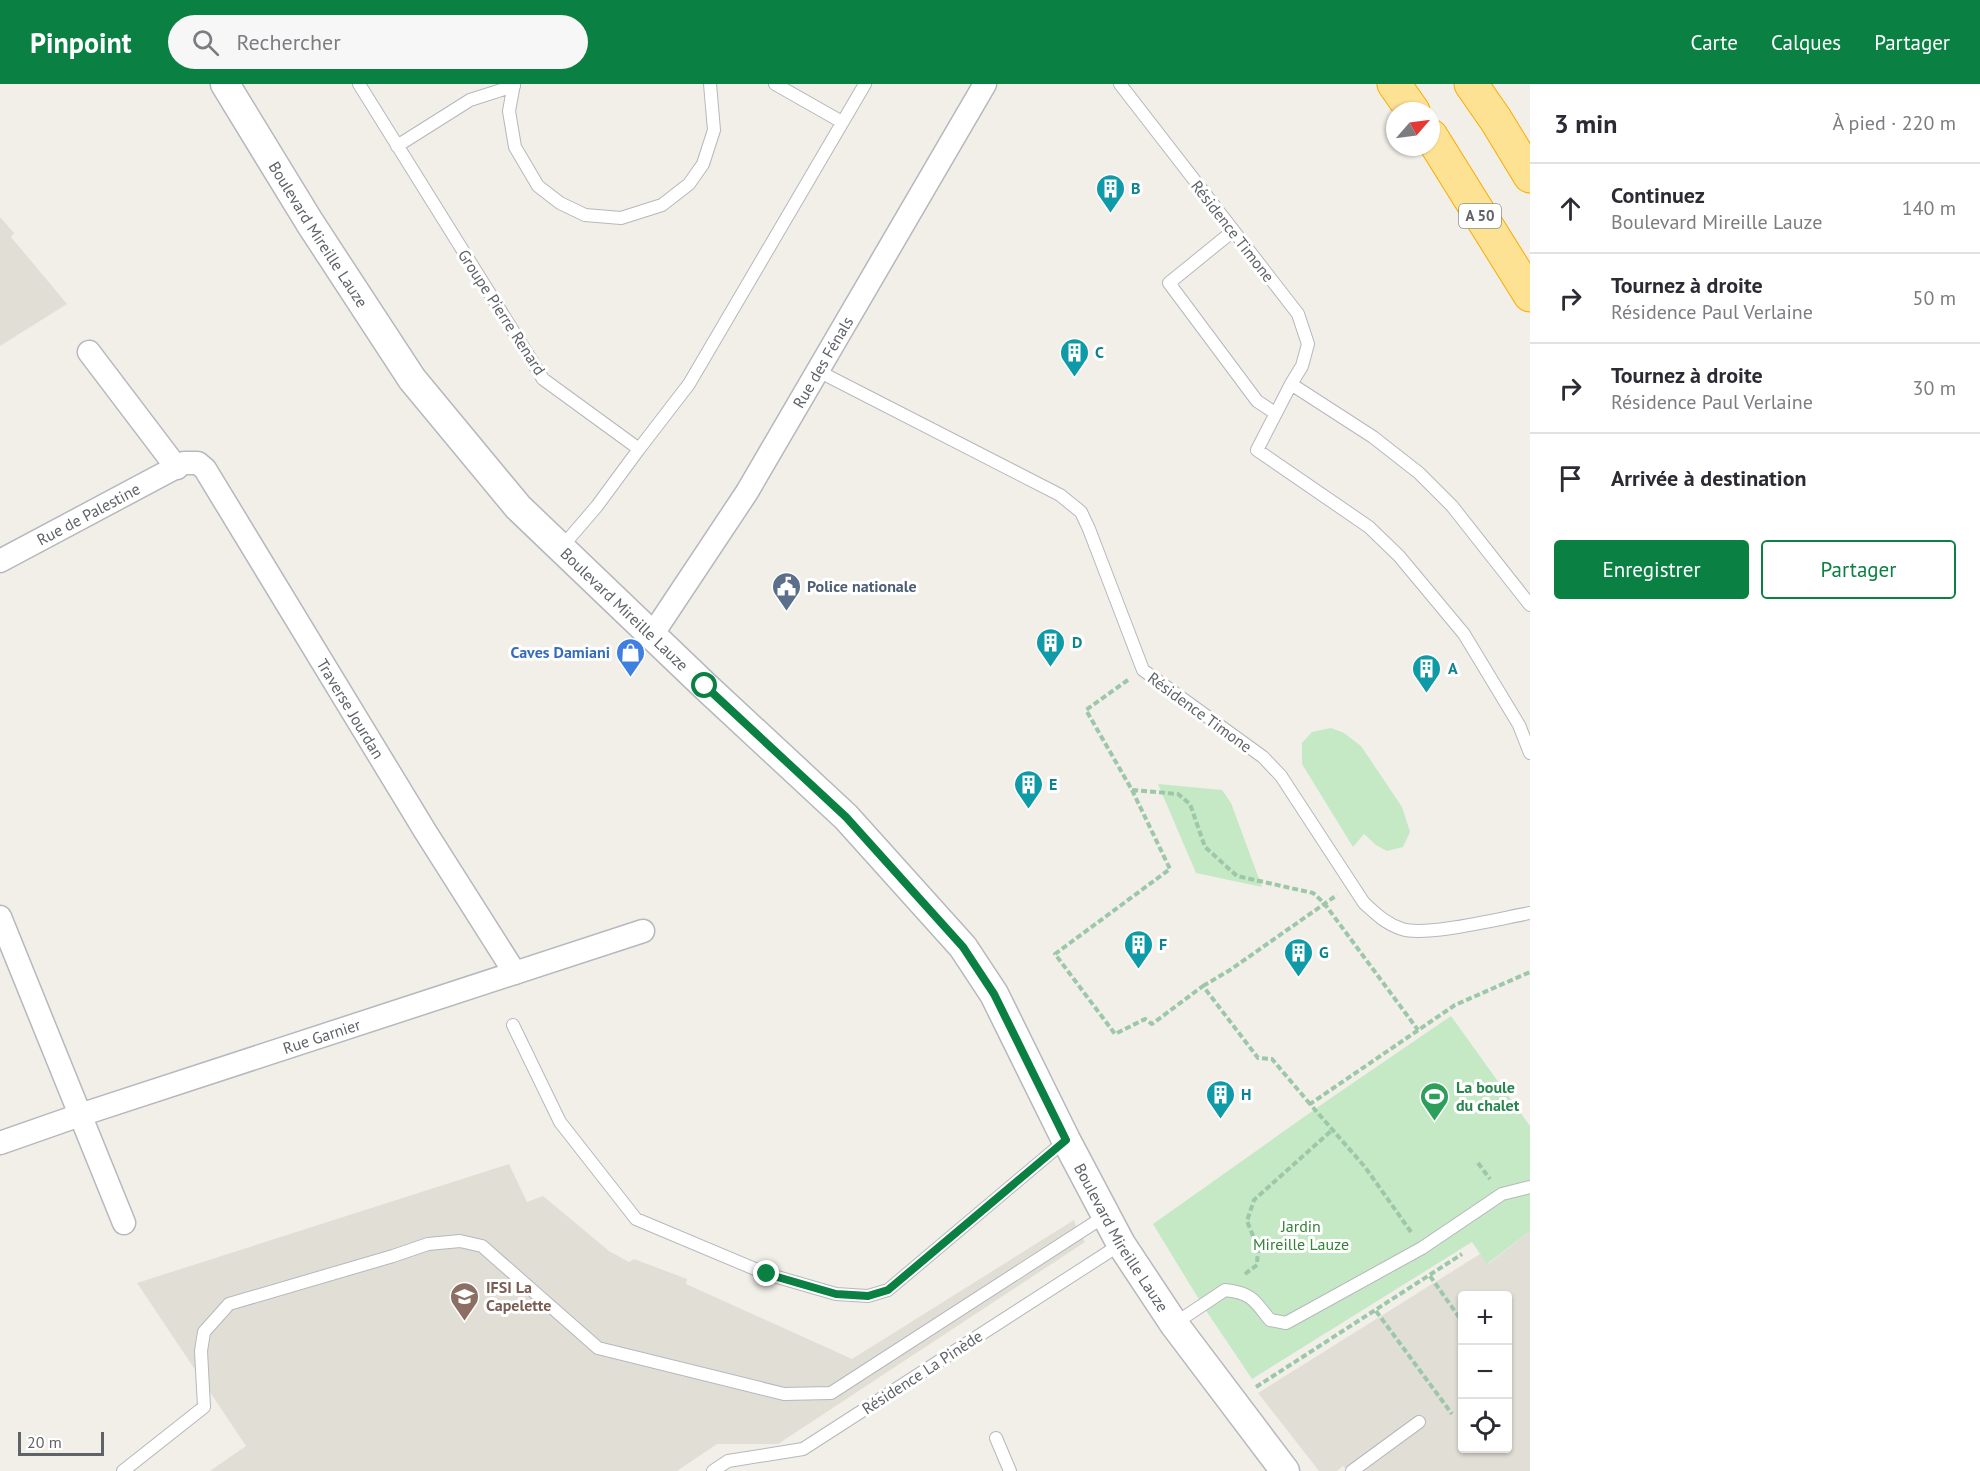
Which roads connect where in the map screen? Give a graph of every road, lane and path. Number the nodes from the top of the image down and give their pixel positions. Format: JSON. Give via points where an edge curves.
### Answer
{"nodes":[{"id":1,"x":225,"y":84,"type":"edge"},
{"id":2,"x":359,"y":84,"type":"edge"},
{"id":3,"x":710,"y":84,"type":"edge"},
{"id":4,"x":775,"y":84,"type":"edge"},
{"id":5,"x":865,"y":84,"type":"edge"},
{"id":6,"x":986,"y":84,"type":"edge"},
{"id":7,"x":1120,"y":84,"type":"edge"},
{"id":8,"x":1394,"y":84,"type":"edge"},
{"id":9,"x":1471,"y":84,"type":"edge"},
{"id":10,"x":514,"y":85,"type":"edge"},
{"id":11,"x":1407,"y":102,"type":"edge"},
{"id":12,"x":842,"y":122,"type":"junction"},
{"id":13,"x":397,"y":146,"type":"junction"},
{"id":14,"x":1440,"y":150,"type":"edge"},
{"id":15,"x":1530,"y":176,"type":"edge"},
{"id":16,"x":1233,"y":231,"type":"junction"},
{"id":17,"x":1530,"y":295,"type":"edge"},
{"id":18,"x":89,"y":352,"type":"dead end"},
{"id":19,"x":818,"y":371,"type":"junction"},
{"id":20,"x":1291,"y":384,"type":"junction"},
{"id":21,"x":1275,"y":413,"type":"junction"},
{"id":22,"x":639,"y":449,"type":"junction"},
{"id":23,"x":177,"y":468,"type":"junction"},
{"id":24,"x":560,"y":548,"type":"junction"},
{"id":25,"x":0,"y":561,"type":"edge"},
{"id":26,"x":1530,"y":605,"type":"edge"},
{"id":27,"x":652,"y":635,"type":"junction"},
{"id":28,"x":1143,"y":670,"type":"junction"},
{"id":29,"x":1530,"y":753,"type":"edge"},
{"id":30,"x":1132,"y":790,"type":"junction"},
{"id":31,"x":1337,"y":895,"type":"dead end"},
{"id":32,"x":1324,"y":903,"type":"junction"},
{"id":33,"x":1530,"y":914,"type":"edge"},
{"id":34,"x":0,"y":917,"type":"edge"},
{"id":35,"x":643,"y":931,"type":"dead end"},
{"id":36,"x":1530,"y":972,"type":"edge"},
{"id":37,"x":515,"y":973,"type":"junction"},
{"id":38,"x":1203,"y":986,"type":"junction"},
{"id":39,"x":513,"y":1025,"type":"dead end"},
{"id":40,"x":1418,"y":1030,"type":"junction"},
{"id":41,"x":1310,"y":1104,"type":"junction"},
{"id":42,"x":80,"y":1115,"type":"junction"},
{"id":43,"x":1332,"y":1130,"type":"junction"},
{"id":44,"x":1066,"y":1140,"type":"junction"},
{"id":45,"x":0,"y":1143,"type":"edge"},
{"id":46,"x":1530,"y":1187,"type":"edge"},
{"id":47,"x":1106,"y":1216,"type":"junction"},
{"id":48,"x":123,"y":1223,"type":"dead end"},
{"id":49,"x":1121,"y":1244,"type":"junction"},
{"id":50,"x":1422,"y":1248,"type":"junction"},
{"id":51,"x":1462,"y":1254,"type":"dead end"},
{"id":52,"x":1430,"y":1276,"type":"junction"},
{"id":53,"x":1225,"y":1290,"type":"junction"},
{"id":54,"x":1376,"y":1311,"type":"junction"},
{"id":55,"x":1458,"y":1314,"type":"edge"},
{"id":56,"x":1174,"y":1324,"type":"junction"},
{"id":57,"x":1452,"y":1414,"type":"dead end"},
{"id":58,"x":1419,"y":1422,"type":"dead end"},
{"id":59,"x":1250,"y":1424,"type":"junction"},
{"id":60,"x":996,"y":1438,"type":"dead end"},
{"id":61,"x":123,"y":1471,"type":"edge"},
{"id":62,"x":713,"y":1471,"type":"edge"},
{"id":63,"x":1010,"y":1471,"type":"edge"},
{"id":64,"x":1285,"y":1471,"type":"edge"},
{"id":65,"x":1352,"y":1471,"type":"edge"}],
"edges":[{"from":1,"to":24,"type":"street","name":"Boulevard Mireille Lauze","via":[[412,379],[518,507]]},
{"from":2,"to":13,"type":"lane","name":"Groupe Pierre Renard"},
{"from":3,"to":10,"type":"lane","via":[[714,130],[703,164],[689,184],[662,205],[621,218],[585,215],[538,186],[515,147],[509,111]]},
{"from":4,"to":12,"type":"lane"},
{"from":5,"to":12,"type":"lane"},
{"from":6,"to":19,"type":"street","name":"Rue des Fénals"},
{"from":7,"to":16,"type":"lane","name":"Résidence Timone"},
{"from":8,"to":11,"type":"highway"},
{"from":9,"to":15,"type":"highway"},
{"from":10,"to":13,"type":"lane","via":[[470,100]]},
{"from":12,"to":22,"type":"lane","via":[[689,384]]},
{"from":13,"to":22,"type":"lane","name":"Groupe Pierre Renard","via":[[543,378]]},
{"from":14,"to":17,"type":"highway","number":"A 50"},
{"from":16,"to":20,"type":"lane","name":"Résidence Timone","via":[[1298,314],[1308,344],[1302,366]]},
{"from":16,"to":21,"type":"lane","via":[[1169,283],[1257,401]]},
{"from":18,"to":23,"type":"street"},
{"from":19,"to":27,"type":"street","name":"Rue des Fénals","via":[[747,492]]},
{"from":19,"to":28,"type":"lane","name":"Résidence Timone","via":[[1060,495],[1081,512]]},
{"from":20,"to":21,"type":"lane","name":"Résidence Timone"},
{"from":20,"to":26,"type":"lane","via":[[1373,437],[1419,473],[1452,506]]},
{"from":21,"to":29,"type":"lane","name":"Résidence Timone","via":[[1257,450],[1369,527],[1400,556],[1464,634],[1519,725]]},
{"from":22,"to":24,"type":"lane"},
{"from":23,"to":25,"type":"street","name":"Rue de Palestine"},
{"from":23,"to":37,"type":"street","name":"Traverse Jourdan","via":[[184,463],[198,463],[205,469]]},
{"from":24,"to":27,"type":"street","name":"Boulevard Mireille Lauze"},
{"from":27,"to":44,"type":"street","name":"Boulevard Mireille Lauze","via":[[846,817],[963,947],[994,994]]},
{"from":28,"to":30,"type":"path","via":[[1086,710]]},
{"from":28,"to":33,"type":"lane","name":"Résidence Timone","via":[[1263,757],[1281,776],[1364,903],[1382,920],[1404,930],[1432,930]]},
{"from":30,"to":32,"type":"path","via":[[1178,794],[1190,804],[1205,847],[1237,876],[1313,893]]},
{"from":30,"to":38,"type":"path","via":[[1170,869],[1055,954],[1115,1034],[1145,1019],[1152,1024]]},
{"from":31,"to":32,"type":"path"},
{"from":32,"to":38,"type":"path"},
{"from":32,"to":40,"type":"path"},
{"from":34,"to":42,"type":"street"},
{"from":35,"to":37,"type":"street","name":"Rue Garnier"},
{"from":36,"to":40,"type":"path","via":[[1455,1005]]},
{"from":37,"to":42,"type":"street","name":"Rue Garnier"},
{"from":38,"to":41,"type":"path","via":[[1258,1058],[1272,1059]]},
{"from":39,"to":44,"type":"lane","via":[[560,1122],[636,1220],[767,1274],[836,1294],[868,1296],[888,1290]]},
{"from":40,"to":41,"type":"path"},
{"from":41,"to":43,"type":"path"},
{"from":42,"to":45,"type":"street","name":"Rue Garnier"},
{"from":42,"to":48,"type":"street"},
{"from":43,"to":50,"type":"path","via":[[1365,1167]]},
{"from":43,"to":53,"type":"path","via":[[1254,1200],[1247,1221],[1258,1248],[1257,1265]]},
{"from":44,"to":47,"type":"street","name":"Boulevard Mireille Lauze"},
{"from":46,"to":50,"type":"lane","via":[[1502,1194]]},
{"from":47,"to":49,"type":"street","name":"Boulevard Mireille Lauze"},
{"from":47,"to":61,"type":"lane","via":[[831,1393],[784,1394],[598,1348],[482,1246],[460,1240],[428,1244],[229,1304],[204,1332],[204,1407]]},
{"from":49,"to":56,"type":"street","name":"Boulevard Mireille Lauze"},
{"from":49,"to":62,"type":"lane","name":"Résidence La Pinède","via":[[803,1449],[728,1461]]},
{"from":50,"to":53,"type":"lane","via":[[1286,1323],[1270,1320],[1247,1295]]},
{"from":51,"to":52,"type":"path"},
{"from":52,"to":54,"type":"path"},
{"from":52,"to":55,"type":"path"},
{"from":53,"to":56,"type":"lane"},
{"from":54,"to":57,"type":"path"},
{"from":54,"to":59,"type":"path","via":[[1256,1387],[1253,1390],[1262,1414]]},
{"from":56,"to":59,"type":"street","name":"Boulevard Mireille Lauze"},
{"from":58,"to":65,"type":"lane"},
{"from":59,"to":64,"type":"street","name":"Boulevard Mireille Lauze"},
{"from":60,"to":63,"type":"lane"}]}
